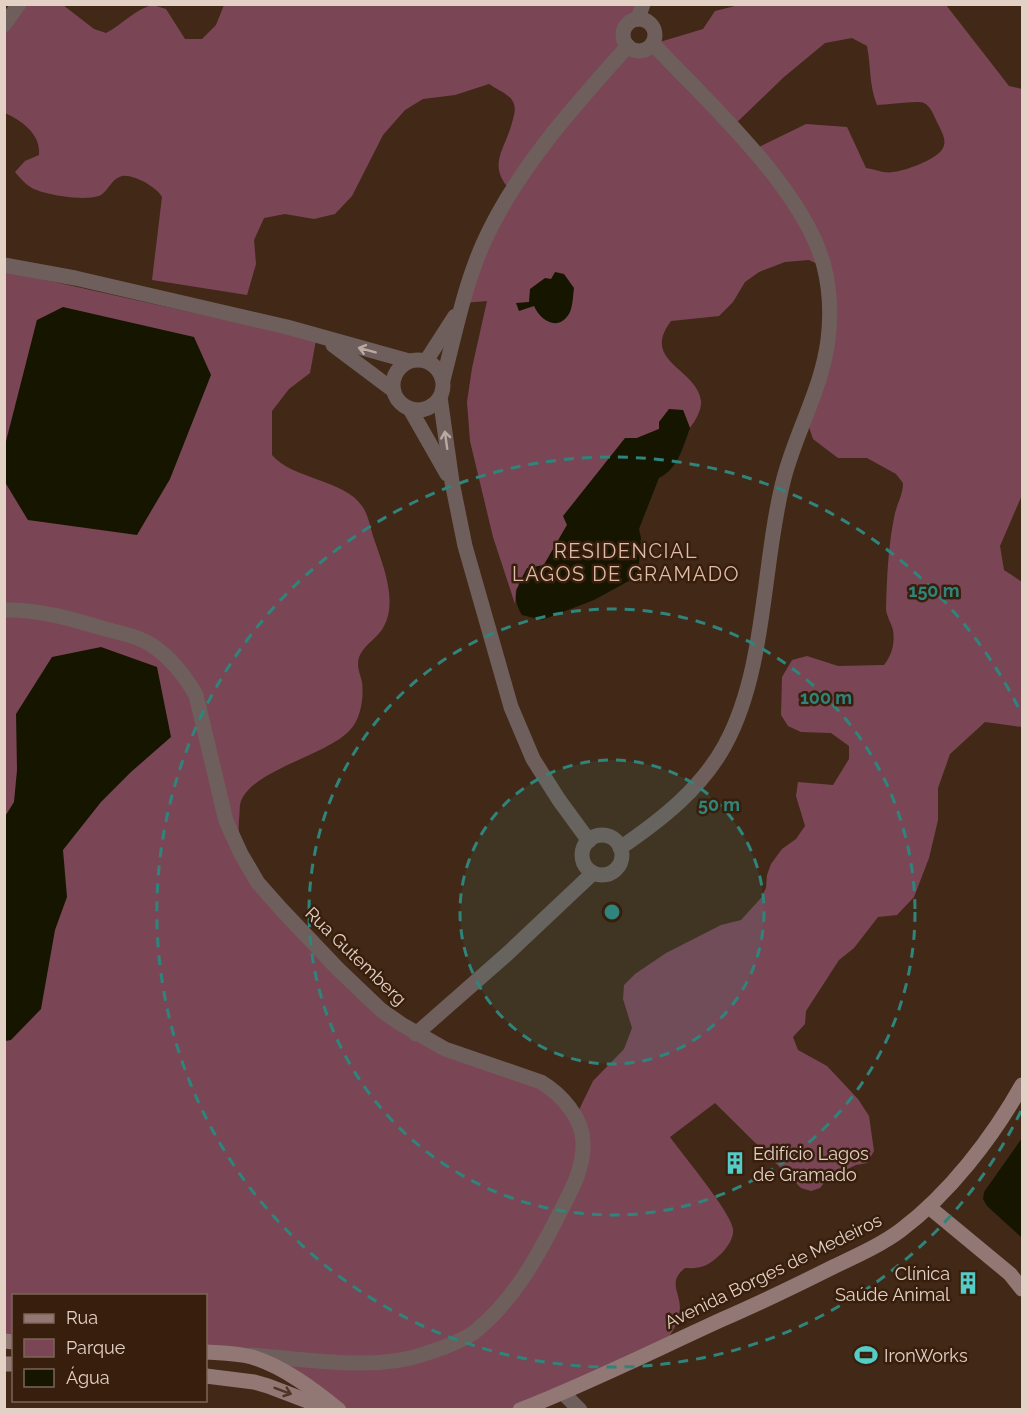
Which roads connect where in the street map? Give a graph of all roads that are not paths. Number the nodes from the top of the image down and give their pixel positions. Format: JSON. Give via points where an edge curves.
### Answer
{"nodes":[{"id":1,"x":19,"y":4,"type":"edge"},
{"id":2,"x":640,"y":12,"type":"edge"},
{"id":3,"x":4,"y":25,"type":"edge"},
{"id":4,"x":653,"y":44,"type":"junction"},
{"id":5,"x":628,"y":46,"type":"junction"},
{"id":6,"x":4,"y":265,"type":"edge"},
{"id":7,"x":463,"y":303,"type":"junction"},
{"id":8,"x":326,"y":339,"type":"junction"},
{"id":9,"x":409,"y":361,"type":"junction"},
{"id":10,"x":426,"y":361,"type":"junction"},
{"id":11,"x":443,"y":380,"type":"junction"},
{"id":12,"x":393,"y":390,"type":"junction"},
{"id":13,"x":440,"y":397,"type":"junction"},
{"id":14,"x":410,"y":409,"type":"junction"},
{"id":15,"x":452,"y":482,"type":"junction"},
{"id":16,"x":4,"y":610,"type":"edge"},
{"id":17,"x":589,"y":841,"type":"junction"},
{"id":18,"x":620,"y":848,"type":"junction"},
{"id":19,"x":594,"y":873,"type":"junction"},
{"id":20,"x":416,"y":1034,"type":"junction"},
{"id":21,"x":1023,"y":1085,"type":"edge"},
{"id":22,"x":928,"y":1207,"type":"junction"},
{"id":23,"x":1023,"y":1289,"type":"edge"},
{"id":24,"x":207,"y":1352,"type":"edge"},
{"id":25,"x":234,"y":1353,"type":"junction"},
{"id":26,"x":292,"y":1358,"type":"junction"},
{"id":27,"x":273,"y":1366,"type":"junction"},
{"id":28,"x":207,"y":1376,"type":"edge"},
{"id":29,"x":231,"y":1380,"type":"junction"},
{"id":30,"x":563,"y":1393,"type":"junction"},
{"id":31,"x":331,"y":1410,"type":"edge"},
{"id":32,"x":339,"y":1410,"type":"edge"},
{"id":33,"x":520,"y":1410,"type":"edge"},
{"id":34,"x":580,"y":1410,"type":"edge"}],
"edges":[{"from":1,"to":3,"type":"street"},
{"from":2,"to":4,"type":"street","via":[[654,30]]},
{"from":2,"to":5,"type":"street","via":[[626,27],[624,40]]},
{"from":4,"to":5,"type":"street","via":[[641,51]]},
{"from":4,"to":18,"type":"street","via":[[753,150],[789,197],[812,233],[824,267],[830,308],[828,342],[819,377],[785,476],[750,675],[740,710],[726,744],[706,775],[682,800]]},
{"from":5,"to":7,"type":"street","via":[[548,140],[512,191],[483,244]]},
{"from":6,"to":8,"type":"street","via":[[75,278]]},
{"from":7,"to":10,"type":"street"},
{"from":7,"to":11,"type":"street"},
{"from":9,"to":8,"type":"street","one_way":true},
{"from":8,"to":12,"type":"street"},
{"from":9,"to":10,"type":"street"},
{"from":9,"to":12,"type":"street","via":[[396,373]]},
{"from":10,"to":11,"type":"street","via":[[434,365]]},
{"from":11,"to":13,"type":"street"},
{"from":12,"to":14,"type":"street","via":[[396,399]]},
{"from":13,"to":14,"type":"street","via":[[427,409]]},
{"from":15,"to":13,"type":"street","one_way":true},
{"from":14,"to":15,"type":"street"},
{"from":15,"to":17,"type":"street","via":[[465,546],[511,707],[532,759]]},
{"from":16,"to":20,"type":"street","name":"Rua Gutemberg","via":[[62,616],[127,635],[152,645],[171,661],[196,695],[226,821],[258,883],[338,969],[381,1010]]},
{"from":17,"to":18,"type":"street","via":[[603,835]]},
{"from":17,"to":19,"type":"street","via":[[584,847],[583,862]]},
{"from":18,"to":19,"type":"street","via":[[622,856],[615,870]]},
{"from":19,"to":20,"type":"street"},
{"from":20,"to":26,"type":"street","name":"Rua Gutemberg","via":[[445,1049],[551,1088],[576,1116],[584,1141],[574,1186],[537,1258],[513,1293],[476,1332],[403,1360],[374,1364]]},
{"from":21,"to":22,"type":"main road","name":"Avenida Borges de Medeiros","via":[[990,1134]]},
{"from":22,"to":23,"type":"main road"},
{"from":22,"to":30,"type":"main road","name":"Avenida Borges de Medeiros","via":[[900,1231],[869,1249]]},
{"from":24,"to":25,"type":"main road"},
{"from":25,"to":26,"type":"street","name":"Rua Gutemberg"},
{"from":25,"to":27,"type":"main road"},
{"from":26,"to":27,"type":"street","name":"Rua Gutemberg"},
{"from":27,"to":29,"type":"main road"},
{"from":27,"to":32,"type":"main road","via":[[315,1390]]},
{"from":28,"to":29,"type":"main road"},
{"from":29,"to":31,"type":"main road","one_way":true,"via":[[268,1386]]},
{"from":30,"to":33,"type":"main road","name":"Avenida Borges de Medeiros"},
{"from":30,"to":34,"type":"street"}]}
